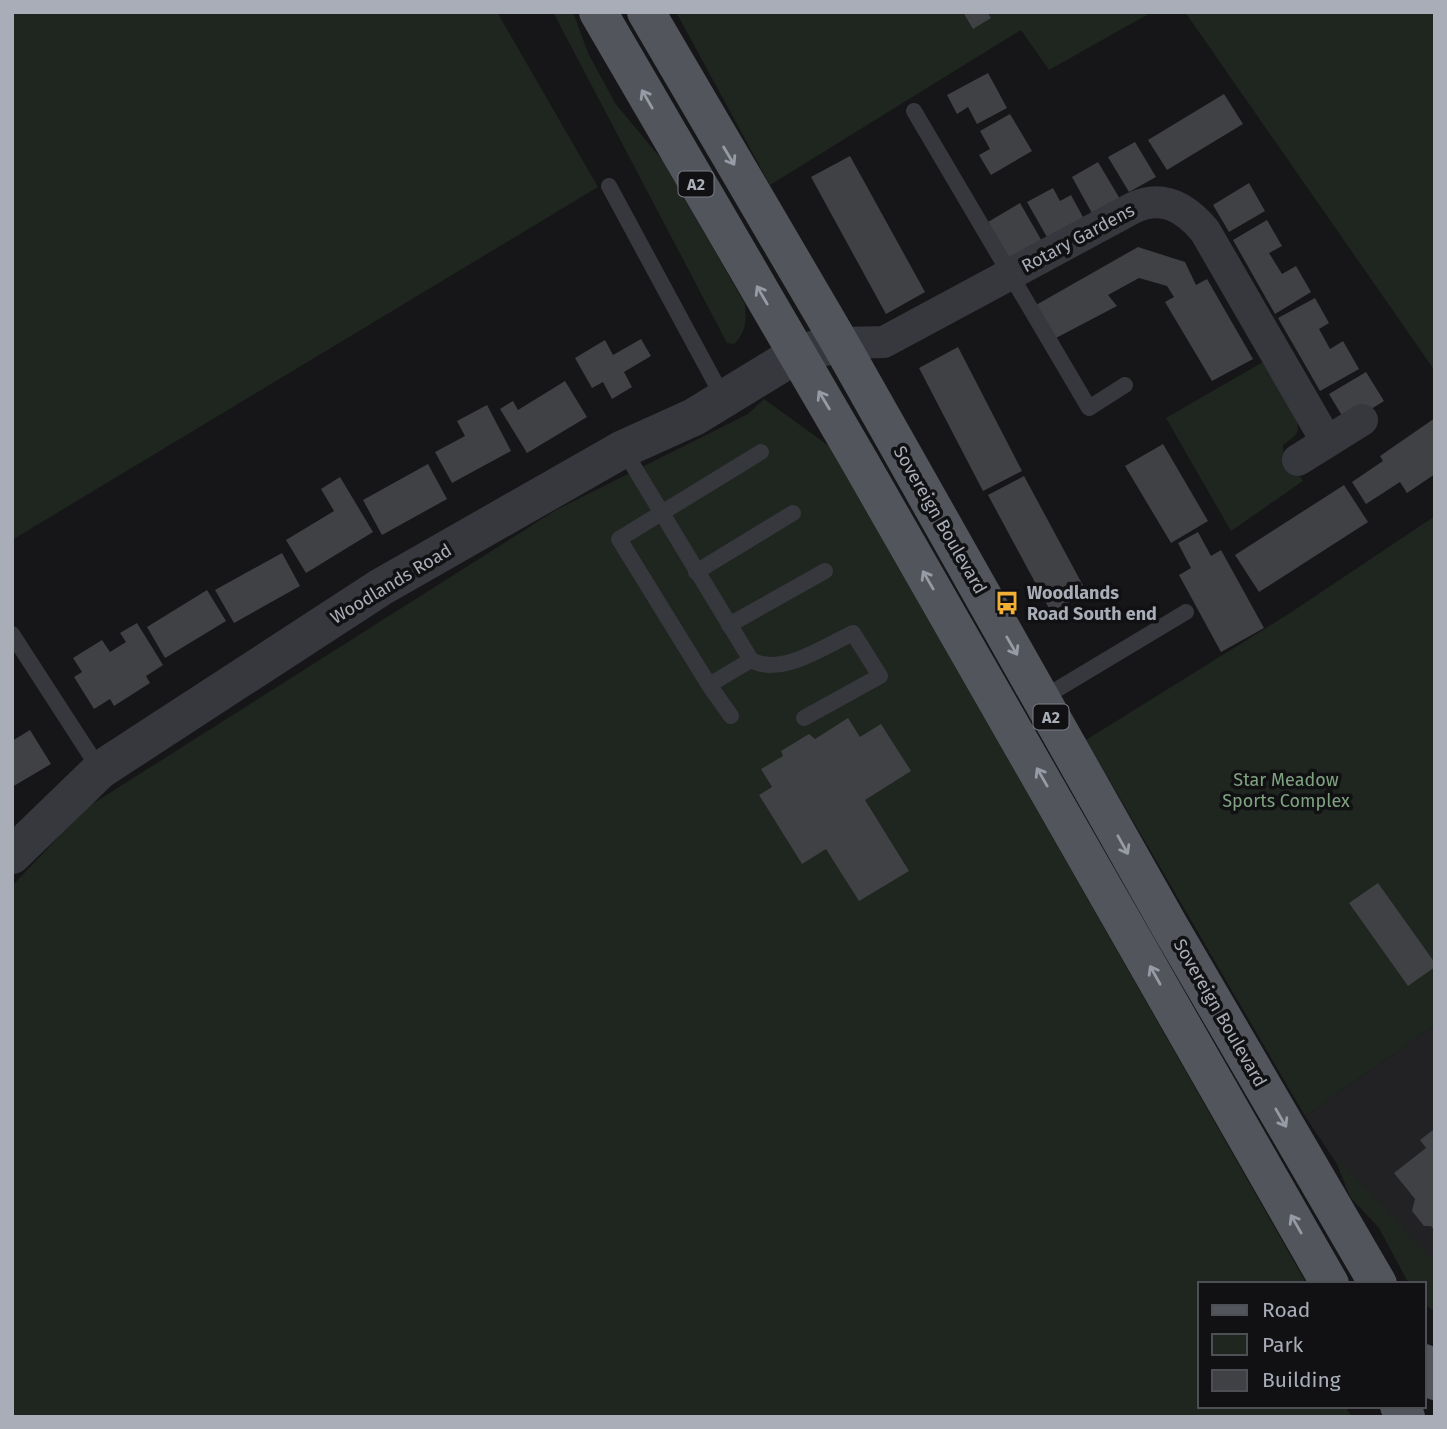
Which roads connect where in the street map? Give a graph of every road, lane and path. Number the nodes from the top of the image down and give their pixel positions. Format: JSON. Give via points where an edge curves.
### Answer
{"nodes":[{"id":1,"x":598,"y":12,"type":"edge"},
{"id":2,"x":646,"y":12,"type":"edge"},
{"id":3,"x":914,"y":111,"type":"dead end"},
{"id":4,"x":609,"y":186,"type":"dead end"},
{"id":5,"x":1010,"y":275,"type":"junction"},
{"id":6,"x":840,"y":343,"type":"junction"},
{"id":7,"x":797,"y":354,"type":"junction"},
{"id":8,"x":1125,"y":385,"type":"dead end"},
{"id":9,"x":724,"y":398,"type":"junction"},
{"id":10,"x":1362,"y":420,"type":"dead end"},
{"id":11,"x":1327,"y":442,"type":"junction"},
{"id":12,"x":623,"y":449,"type":"junction"},
{"id":13,"x":761,"y":452,"type":"dead end"},
{"id":14,"x":1298,"y":460,"type":"dead end"},
{"id":15,"x":661,"y":513,"type":"junction"},
{"id":16,"x":793,"y":513,"type":"dead end"},
{"id":17,"x":696,"y":572,"type":"junction"},
{"id":18,"x":825,"y":572,"type":"dead end"},
{"id":19,"x":1186,"y":612,"type":"dead end"},
{"id":20,"x":729,"y":625,"type":"junction"},
{"id":21,"x":12,"y":634,"type":"edge"},
{"id":22,"x":751,"y":660,"type":"junction"},
{"id":23,"x":709,"y":685,"type":"junction"},
{"id":24,"x":1041,"y":699,"type":"junction"},
{"id":25,"x":731,"y":716,"type":"dead end"},
{"id":26,"x":804,"y":718,"type":"dead end"},
{"id":27,"x":100,"y":770,"type":"junction"},
{"id":28,"x":12,"y":855,"type":"edge"},
{"id":29,"x":1329,"y":1282,"type":"edge"},
{"id":30,"x":1377,"y":1282,"type":"edge"}],
"edges":[{"from":7,"to":1,"type":"main road","number":"A2","one_way":true},
{"from":2,"to":6,"type":"main road","name":"Sovereign Boulevard","number":"A2","one_way":true},
{"from":3,"to":5,"type":"lane"},
{"from":4,"to":9,"type":"lane"},
{"from":5,"to":6,"type":"street","name":"Rotary Gardens","via":[[884,342]]},
{"from":5,"to":8,"type":"lane","via":[[1089,408]]},
{"from":5,"to":11,"type":"street","name":"Rotary Gardens","via":[[1138,205],[1158,201],[1176,206],[1205,231]]},
{"from":6,"to":7,"type":"street","name":"Woodlands Road"},
{"from":6,"to":24,"type":"main road","name":"Sovereign Boulevard","number":"A2","one_way":true},
{"from":7,"to":9,"type":"street","name":"Woodlands Road"},
{"from":29,"to":7,"type":"main road","number":"A2","one_way":true},
{"from":9,"to":12,"type":"street","name":"Woodlands Road"},
{"from":10,"to":11,"type":"street"},
{"from":11,"to":14,"type":"street"},
{"from":12,"to":15,"type":"lane"},
{"from":12,"to":27,"type":"street","name":"Woodlands Road","via":[[381,587]]},
{"from":13,"to":15,"type":"lane"},
{"from":15,"to":17,"type":"lane"},
{"from":15,"to":23,"type":"lane","via":[[618,539]]},
{"from":16,"to":17,"type":"lane"},
{"from":17,"to":20,"type":"lane"},
{"from":18,"to":20,"type":"lane"},
{"from":19,"to":24,"type":"lane"},
{"from":20,"to":22,"type":"lane"},
{"from":21,"to":27,"type":"lane"},
{"from":22,"to":23,"type":"lane"},
{"from":22,"to":26,"type":"lane","via":[[761,666],[788,663],[853,634],[880,676]]},
{"from":23,"to":25,"type":"lane"},
{"from":24,"to":30,"type":"main road","name":"Sovereign Boulevard","number":"A2","one_way":true},
{"from":27,"to":28,"type":"street","name":"Woodlands Road"}]}
